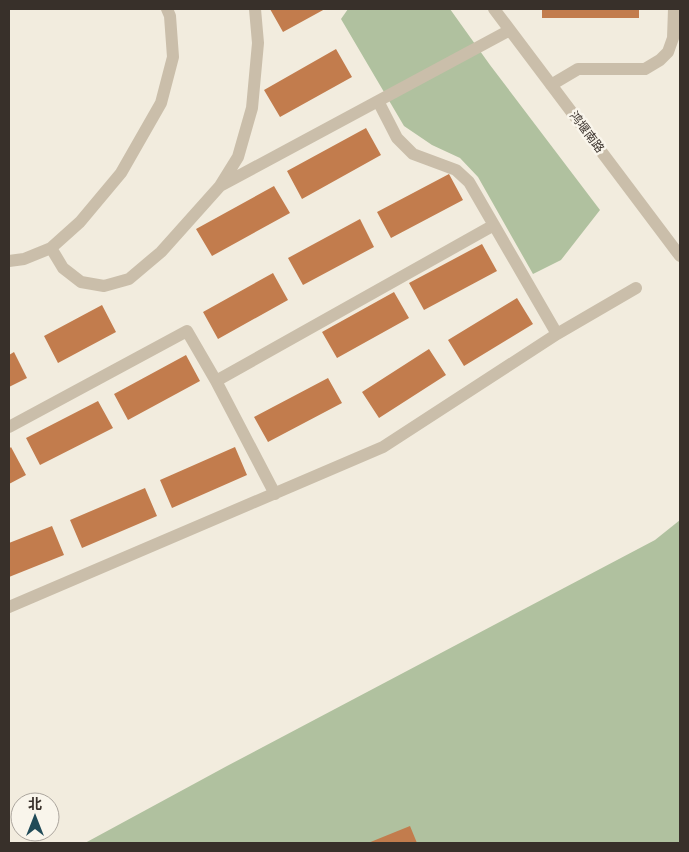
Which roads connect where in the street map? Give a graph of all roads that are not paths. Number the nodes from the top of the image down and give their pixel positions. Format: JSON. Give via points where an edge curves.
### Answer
{"nodes":[{"id":1,"x":167,"y":9,"type":"edge"},
{"id":2,"x":255,"y":9,"type":"edge"},
{"id":3,"x":494,"y":9,"type":"edge"},
{"id":4,"x":674,"y":9,"type":"edge"},
{"id":5,"x":510,"y":30,"type":"junction"},
{"id":6,"x":551,"y":85,"type":"junction"},
{"id":7,"x":378,"y":101,"type":"junction"},
{"id":8,"x":220,"y":186,"type":"junction"},
{"id":9,"x":494,"y":225,"type":"junction"},
{"id":10,"x":51,"y":248,"type":"junction"},
{"id":11,"x":680,"y":256,"type":"edge"},
{"id":12,"x":9,"y":261,"type":"edge"},
{"id":13,"x":636,"y":288,"type":"dead end"},
{"id":14,"x":558,"y":334,"type":"junction"},
{"id":15,"x":216,"y":380,"type":"junction"},
{"id":16,"x":9,"y":427,"type":"edge"},
{"id":17,"x":275,"y":494,"type":"junction"},
{"id":18,"x":9,"y":607,"type":"edge"}],
"edges":[{"from":1,"to":10,"type":"street","via":[[173,57],[161,104],[121,172],[80,222]]},
{"from":2,"to":8,"type":"street","via":[[258,43],[252,108],[238,157]]},
{"from":3,"to":5,"type":"street","name":"鸿堰南路"},
{"from":4,"to":6,"type":"street","via":[[672,38],[668,52],[660,60],[645,69],[578,68]]},
{"from":5,"to":6,"type":"street","name":"鸿堰南路"},
{"from":5,"to":7,"type":"street"},
{"from":6,"to":11,"type":"street","name":"鸿堰南路"},
{"from":7,"to":8,"type":"street"},
{"from":7,"to":9,"type":"street","via":[[397,138],[413,154],[456,170],[469,182]]},
{"from":8,"to":10,"type":"street","via":[[161,252],[129,279],[104,286],[81,282],[63,268]]},
{"from":9,"to":14,"type":"street"},
{"from":9,"to":15,"type":"street"},
{"from":10,"to":12,"type":"street","via":[[24,260]]},
{"from":13,"to":14,"type":"street"},
{"from":14,"to":17,"type":"street","via":[[383,448]]},
{"from":15,"to":16,"type":"street","via":[[187,331]]},
{"from":15,"to":17,"type":"street"},
{"from":17,"to":18,"type":"street"}]}
